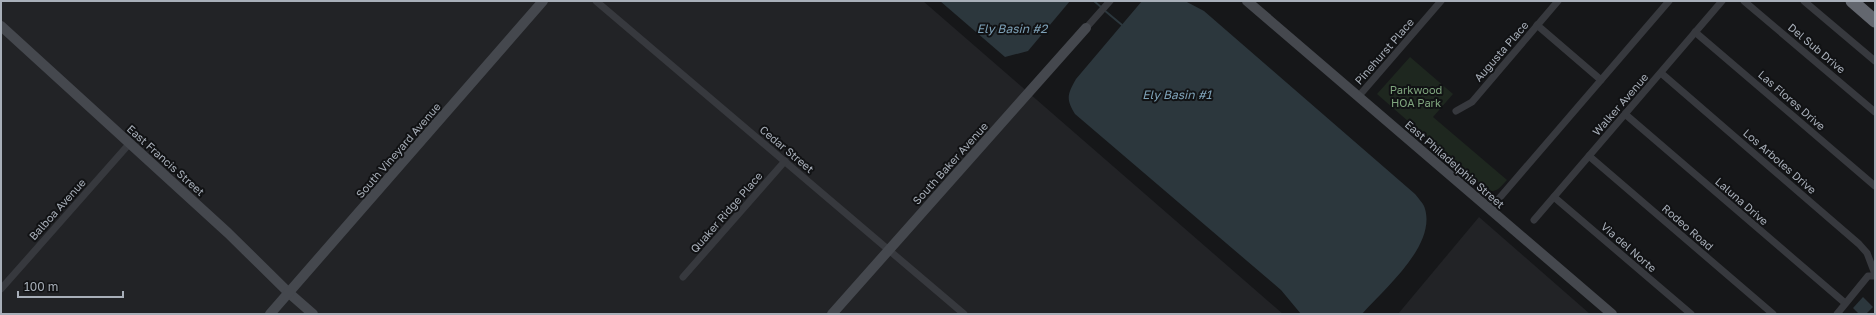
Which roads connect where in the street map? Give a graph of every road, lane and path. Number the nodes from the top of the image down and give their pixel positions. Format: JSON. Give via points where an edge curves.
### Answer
{"nodes":[{"id":1,"x":543,"y":1,"type":"edge"},
{"id":2,"x":596,"y":1,"type":"edge"},
{"id":3,"x":1110,"y":1,"type":"edge"},
{"id":4,"x":1247,"y":1,"type":"edge"},
{"id":5,"x":1441,"y":1,"type":"edge"},
{"id":6,"x":1558,"y":1,"type":"edge"},
{"id":7,"x":1669,"y":1,"type":"edge"},
{"id":8,"x":1722,"y":1,"type":"edge"},
{"id":9,"x":1744,"y":1,"type":"edge"},
{"id":10,"x":1804,"y":1,"type":"edge"},
{"id":11,"x":1852,"y":1,"type":"edge"},
{"id":12,"x":1875,"y":21,"type":"edge"},
{"id":13,"x":1538,"y":25,"type":"junction"},
{"id":14,"x":1,"y":26,"type":"edge"},
{"id":15,"x":1086,"y":28,"type":"joint"},
{"id":16,"x":1695,"y":32,"type":"junction"},
{"id":17,"x":1875,"y":61,"type":"edge"},
{"id":18,"x":1661,"y":73,"type":"junction"},
{"id":19,"x":1601,"y":80,"type":"junction"},
{"id":20,"x":1358,"y":97,"type":"junction"},
{"id":21,"x":1456,"y":111,"type":"dead end"},
{"id":22,"x":1875,"y":112,"type":"edge"},
{"id":23,"x":1625,"y":114,"type":"junction"},
{"id":24,"x":130,"y":143,"type":"junction"},
{"id":25,"x":1589,"y":156,"type":"junction"},
{"id":26,"x":785,"y":161,"type":"junction"},
{"id":27,"x":1875,"y":186,"type":"edge"},
{"id":28,"x":1554,"y":197,"type":"junction"},
{"id":29,"x":1490,"y":209,"type":"junction"},
{"id":30,"x":1534,"y":220,"type":"dead end"},
{"id":31,"x":889,"y":249,"type":"junction"},
{"id":32,"x":1875,"y":275,"type":"edge"},
{"id":33,"x":683,"y":277,"type":"dead end"},
{"id":34,"x":1,"y":289,"type":"edge"},
{"id":35,"x":289,"y":293,"type":"junction"},
{"id":36,"x":1845,"y":304,"type":"junction"},
{"id":37,"x":270,"y":314,"type":"edge"},
{"id":38,"x":313,"y":314,"type":"edge"},
{"id":39,"x":832,"y":314,"type":"edge"},
{"id":40,"x":964,"y":314,"type":"edge"},
{"id":41,"x":1612,"y":314,"type":"edge"},
{"id":42,"x":1691,"y":314,"type":"edge"},
{"id":43,"x":1773,"y":314,"type":"edge"},
{"id":44,"x":1837,"y":314,"type":"edge"}],
"edges":[{"from":1,"to":35,"type":"street","name":"South Vineyard Avenue"},
{"from":2,"to":26,"type":"street","name":"Cedar Street"},
{"from":3,"to":15,"type":"street"},
{"from":4,"to":20,"type":"street","name":"East Philadelphia Street"},
{"from":5,"to":20,"type":"street","name":"Pinehurst Place"},
{"from":6,"to":13,"type":"street","name":"Augusta Place"},
{"from":7,"to":19,"type":"street"},
{"from":8,"to":16,"type":"street","name":"Walker Avenue"},
{"from":9,"to":22,"type":"street","name":"Del Sub Drive"},
{"from":10,"to":17,"type":"street"},
{"from":11,"to":12,"type":"highway"},
{"from":13,"to":19,"type":"street"},
{"from":13,"to":21,"type":"street","name":"Augusta Place","via":[[1472,102]]},
{"from":14,"to":24,"type":"street","name":"East Francis Street"},
{"from":15,"to":31,"type":"street","name":"South Baker Avenue"},
{"from":16,"to":18,"type":"street","name":"Walker Avenue"},
{"from":16,"to":27,"type":"street","name":"Las Flores Drive"},
{"from":18,"to":23,"type":"street","name":"Walker Avenue"},
{"from":18,"to":32,"type":"street","name":"Los Arboles Drive","via":[[1859,244],[1867,253]]},
{"from":19,"to":29,"type":"street"},
{"from":20,"to":29,"type":"street","name":"East Philadelphia Street"},
{"from":23,"to":25,"type":"street","name":"Walker Avenue"},
{"from":23,"to":36,"type":"street","name":"Laluna Drive"},
{"from":24,"to":34,"type":"street","name":"Balboa Avenue"},
{"from":24,"to":35,"type":"street","name":"East Francis Street"},
{"from":25,"to":28,"type":"street","name":"Walker Avenue"},
{"from":25,"to":43,"type":"street","name":"Rodeo Road"},
{"from":26,"to":31,"type":"street","name":"Cedar Street"},
{"from":26,"to":33,"type":"street","name":"Quaker Ridge Place"},
{"from":28,"to":30,"type":"street","name":"Walker Avenue"},
{"from":28,"to":42,"type":"street","name":"Via del Norte"},
{"from":29,"to":41,"type":"street","name":"East Philadelphia Street"},
{"from":31,"to":39,"type":"street","name":"South Baker Avenue"},
{"from":31,"to":40,"type":"street","name":"Cedar Street"},
{"from":32,"to":36,"type":"street","via":[[1868,276]]},
{"from":35,"to":37,"type":"street","name":"South Vineyard Avenue"},
{"from":35,"to":38,"type":"street","name":"East Francis Street"},
{"from":36,"to":44,"type":"street"}]}
